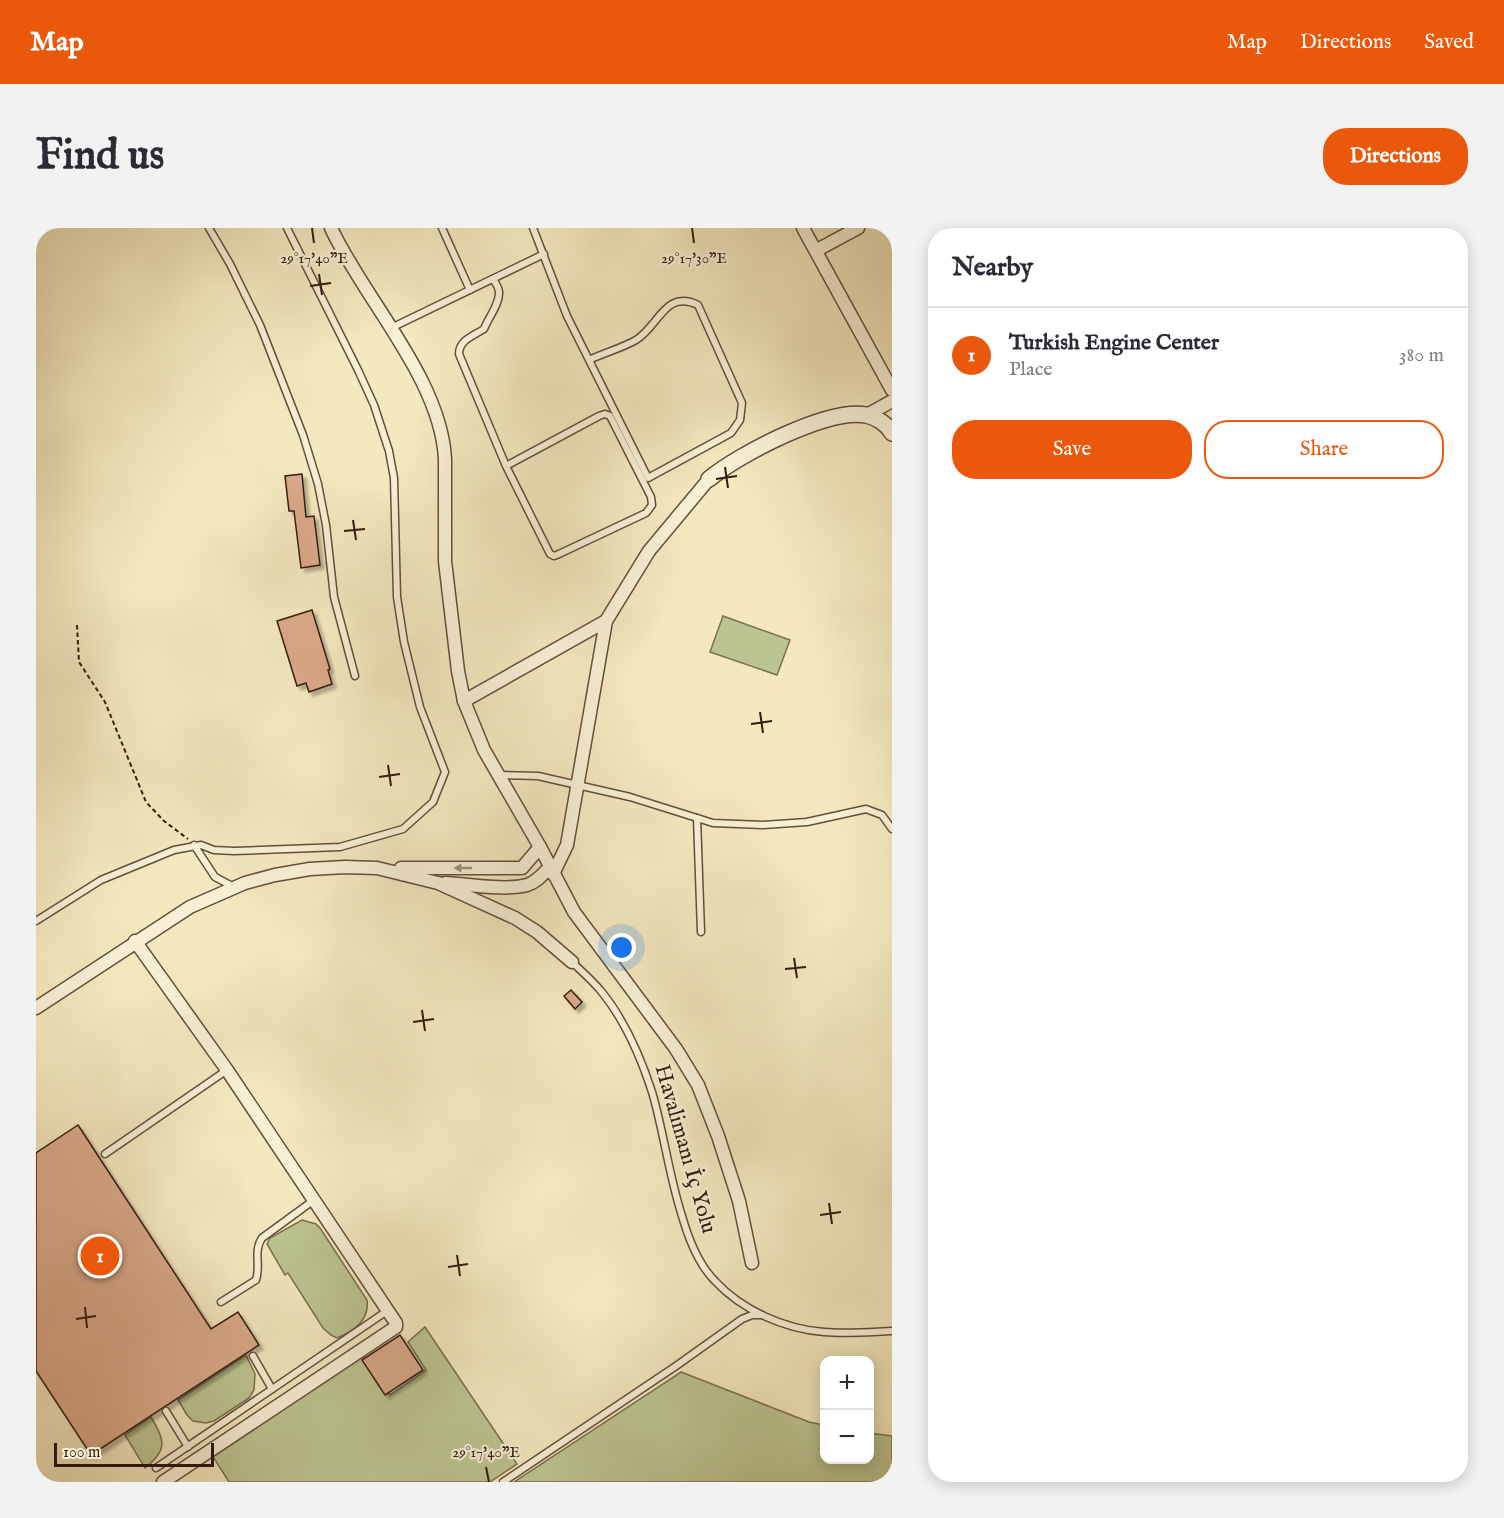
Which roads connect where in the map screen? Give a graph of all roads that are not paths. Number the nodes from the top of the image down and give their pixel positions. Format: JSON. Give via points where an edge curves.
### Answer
{"nodes":[{"id":1,"x":209,"y":228,"type":"edge"},
{"id":2,"x":287,"y":228,"type":"edge"},
{"id":3,"x":331,"y":228,"type":"edge"},
{"id":4,"x":442,"y":228,"type":"edge"},
{"id":5,"x":533,"y":228,"type":"edge"},
{"id":6,"x":803,"y":228,"type":"edge"},
{"id":7,"x":858,"y":228,"type":"edge"},
{"id":8,"x":816,"y":250,"type":"junction"},
{"id":9,"x":544,"y":254,"type":"junction"},
{"id":10,"x":493,"y":279,"type":"junction"},
{"id":11,"x":470,"y":290,"type":"junction"},
{"id":12,"x":390,"y":328,"type":"junction"},
{"id":13,"x":589,"y":360,"type":"junction"},
{"id":14,"x":892,"y":390,"type":"edge"},
{"id":15,"x":892,"y":401,"type":"edge"},
{"id":16,"x":867,"y":415,"type":"junction"},
{"id":17,"x":892,"y":433,"type":"edge"},
{"id":18,"x":506,"y":466,"type":"junction"},
{"id":19,"x":709,"y":479,"type":"joint"},
{"id":20,"x":606,"y":621,"type":"junction"},
{"id":21,"x":355,"y":676,"type":"dead end"},
{"id":22,"x":464,"y":701,"type":"junction"},
{"id":23,"x":498,"y":775,"type":"junction"},
{"id":24,"x":577,"y":785,"type":"junction"},
{"id":25,"x":697,"y":818,"type":"junction"},
{"id":26,"x":892,"y":829,"type":"edge"},
{"id":27,"x":194,"y":845,"type":"junction"},
{"id":28,"x":540,"y":847,"type":"junction"},
{"id":29,"x":377,"y":868,"type":"junction"},
{"id":30,"x":551,"y":870,"type":"junction"},
{"id":31,"x":438,"y":883,"type":"junction"},
{"id":32,"x":235,"y":887,"type":"junction"},
{"id":33,"x":36,"y":921,"type":"edge"},
{"id":34,"x":702,"y":933,"type":"dead end"},
{"id":35,"x":135,"y":941,"type":"junction"},
{"id":36,"x":572,"y":962,"type":"joint"},
{"id":37,"x":36,"y":1008,"type":"edge"},
{"id":38,"x":227,"y":1070,"type":"junction"},
{"id":39,"x":105,"y":1154,"type":"dead end"},
{"id":40,"x":314,"y":1200,"type":"junction"},
{"id":41,"x":752,"y":1263,"type":"dead end"},
{"id":42,"x":221,"y":1302,"type":"dead end"},
{"id":43,"x":388,"y":1310,"type":"junction"},
{"id":44,"x":762,"y":1315,"type":"junction"},
{"id":45,"x":892,"y":1330,"type":"edge"},
{"id":46,"x":253,"y":1356,"type":"dead end"},
{"id":47,"x":273,"y":1389,"type":"junction"},
{"id":48,"x":166,"y":1411,"type":"dead end"},
{"id":49,"x":188,"y":1447,"type":"junction"},
{"id":50,"x":156,"y":1468,"type":"dead end"},
{"id":51,"x":163,"y":1482,"type":"edge"},
{"id":52,"x":503,"y":1482,"type":"edge"}],
"edges":[{"from":1,"to":21,"type":"lane","via":[[260,325],[303,435],[318,484],[334,597]]},
{"from":2,"to":27,"type":"lane","via":[[374,405],[389,451],[394,478],[397,597],[420,707],[445,772],[433,802],[403,829],[393,832],[340,847],[234,851]]},
{"from":3,"to":12,"type":"street"},
{"from":4,"to":11,"type":"lane"},
{"from":5,"to":9,"type":"lane"},
{"from":6,"to":8,"type":"street"},
{"from":7,"to":8,"type":"street"},
{"from":8,"to":14,"type":"street"},
{"from":9,"to":10,"type":"lane"},
{"from":9,"to":13,"type":"lane","via":[[567,316]]},
{"from":10,"to":11,"type":"lane"},
{"from":10,"to":18,"type":"lane","via":[[499,292],[496,305],[484,329],[463,341],[459,354]]},
{"from":11,"to":12,"type":"lane"},
{"from":12,"to":22,"type":"street","via":[[416,370],[438,421],[444,446],[445,561]]},
{"from":13,"to":13,"type":"lane","via":[[648,478],[731,433],[740,420],[742,403],[698,305],[687,300],[670,304],[637,339]]},
{"from":15,"to":16,"type":"street"},
{"from":16,"to":17,"type":"street","via":[[889,427]]},
{"from":16,"to":19,"type":"street","via":[[840,416],[814,424],[745,454]]},
{"from":18,"to":18,"type":"lane","via":[[554,556],[646,513],[652,505],[610,416],[605,414]]},
{"from":19,"to":20,"type":"street","via":[[649,551]]},
{"from":20,"to":22,"type":"street"},
{"from":20,"to":24,"type":"street"},
{"from":22,"to":23,"type":"street"},
{"from":23,"to":24,"type":"lane","via":[[538,776]]},
{"from":23,"to":28,"type":"street"},
{"from":24,"to":25,"type":"lane"},
{"from":24,"to":30,"type":"street","via":[[567,845]]},
{"from":25,"to":26,"type":"lane","via":[[712,823],[763,825],[807,822],[866,809],[882,815]]},
{"from":25,"to":34,"type":"lane"},
{"from":27,"to":32,"type":"lane","via":[[215,877]]},
{"from":27,"to":33,"type":"lane","via":[[101,880]]},
{"from":28,"to":29,"type":"street","one_way":true,"via":[[522,868]]},
{"from":28,"to":30,"type":"street"},
{"from":29,"to":31,"type":"street"},
{"from":29,"to":32,"type":"street","via":[[310,869]]},
{"from":30,"to":31,"type":"street","via":[[528,885]]},
{"from":30,"to":41,"type":"street","via":[[590,936],[676,1048],[698,1084],[739,1201]]},
{"from":31,"to":36,"type":"street","via":[[515,918]]},
{"from":32,"to":35,"type":"street","via":[[190,907]]},
{"from":35,"to":37,"type":"street"},
{"from":35,"to":38,"type":"street"},
{"from":36,"to":44,"type":"lane","name":"Havalimanı İç Yolu","via":[[602,992],[637,1054],[657,1110],[681,1214],[705,1267],[726,1291]]},
{"from":38,"to":39,"type":"lane"},
{"from":38,"to":40,"type":"street"},
{"from":40,"to":42,"type":"lane","via":[[262,1238],[256,1252],[256,1280]]},
{"from":40,"to":43,"type":"street"},
{"from":43,"to":47,"type":"lane"},
{"from":43,"to":51,"type":"street","via":[[396,1327]]},
{"from":44,"to":45,"type":"lane","name":"Havalimanı İç Yolu","via":[[823,1332]]},
{"from":44,"to":52,"type":"lane","via":[[742,1319]]},
{"from":46,"to":47,"type":"lane"},
{"from":47,"to":49,"type":"lane"},
{"from":48,"to":49,"type":"lane"},
{"from":49,"to":50,"type":"lane"}]}
